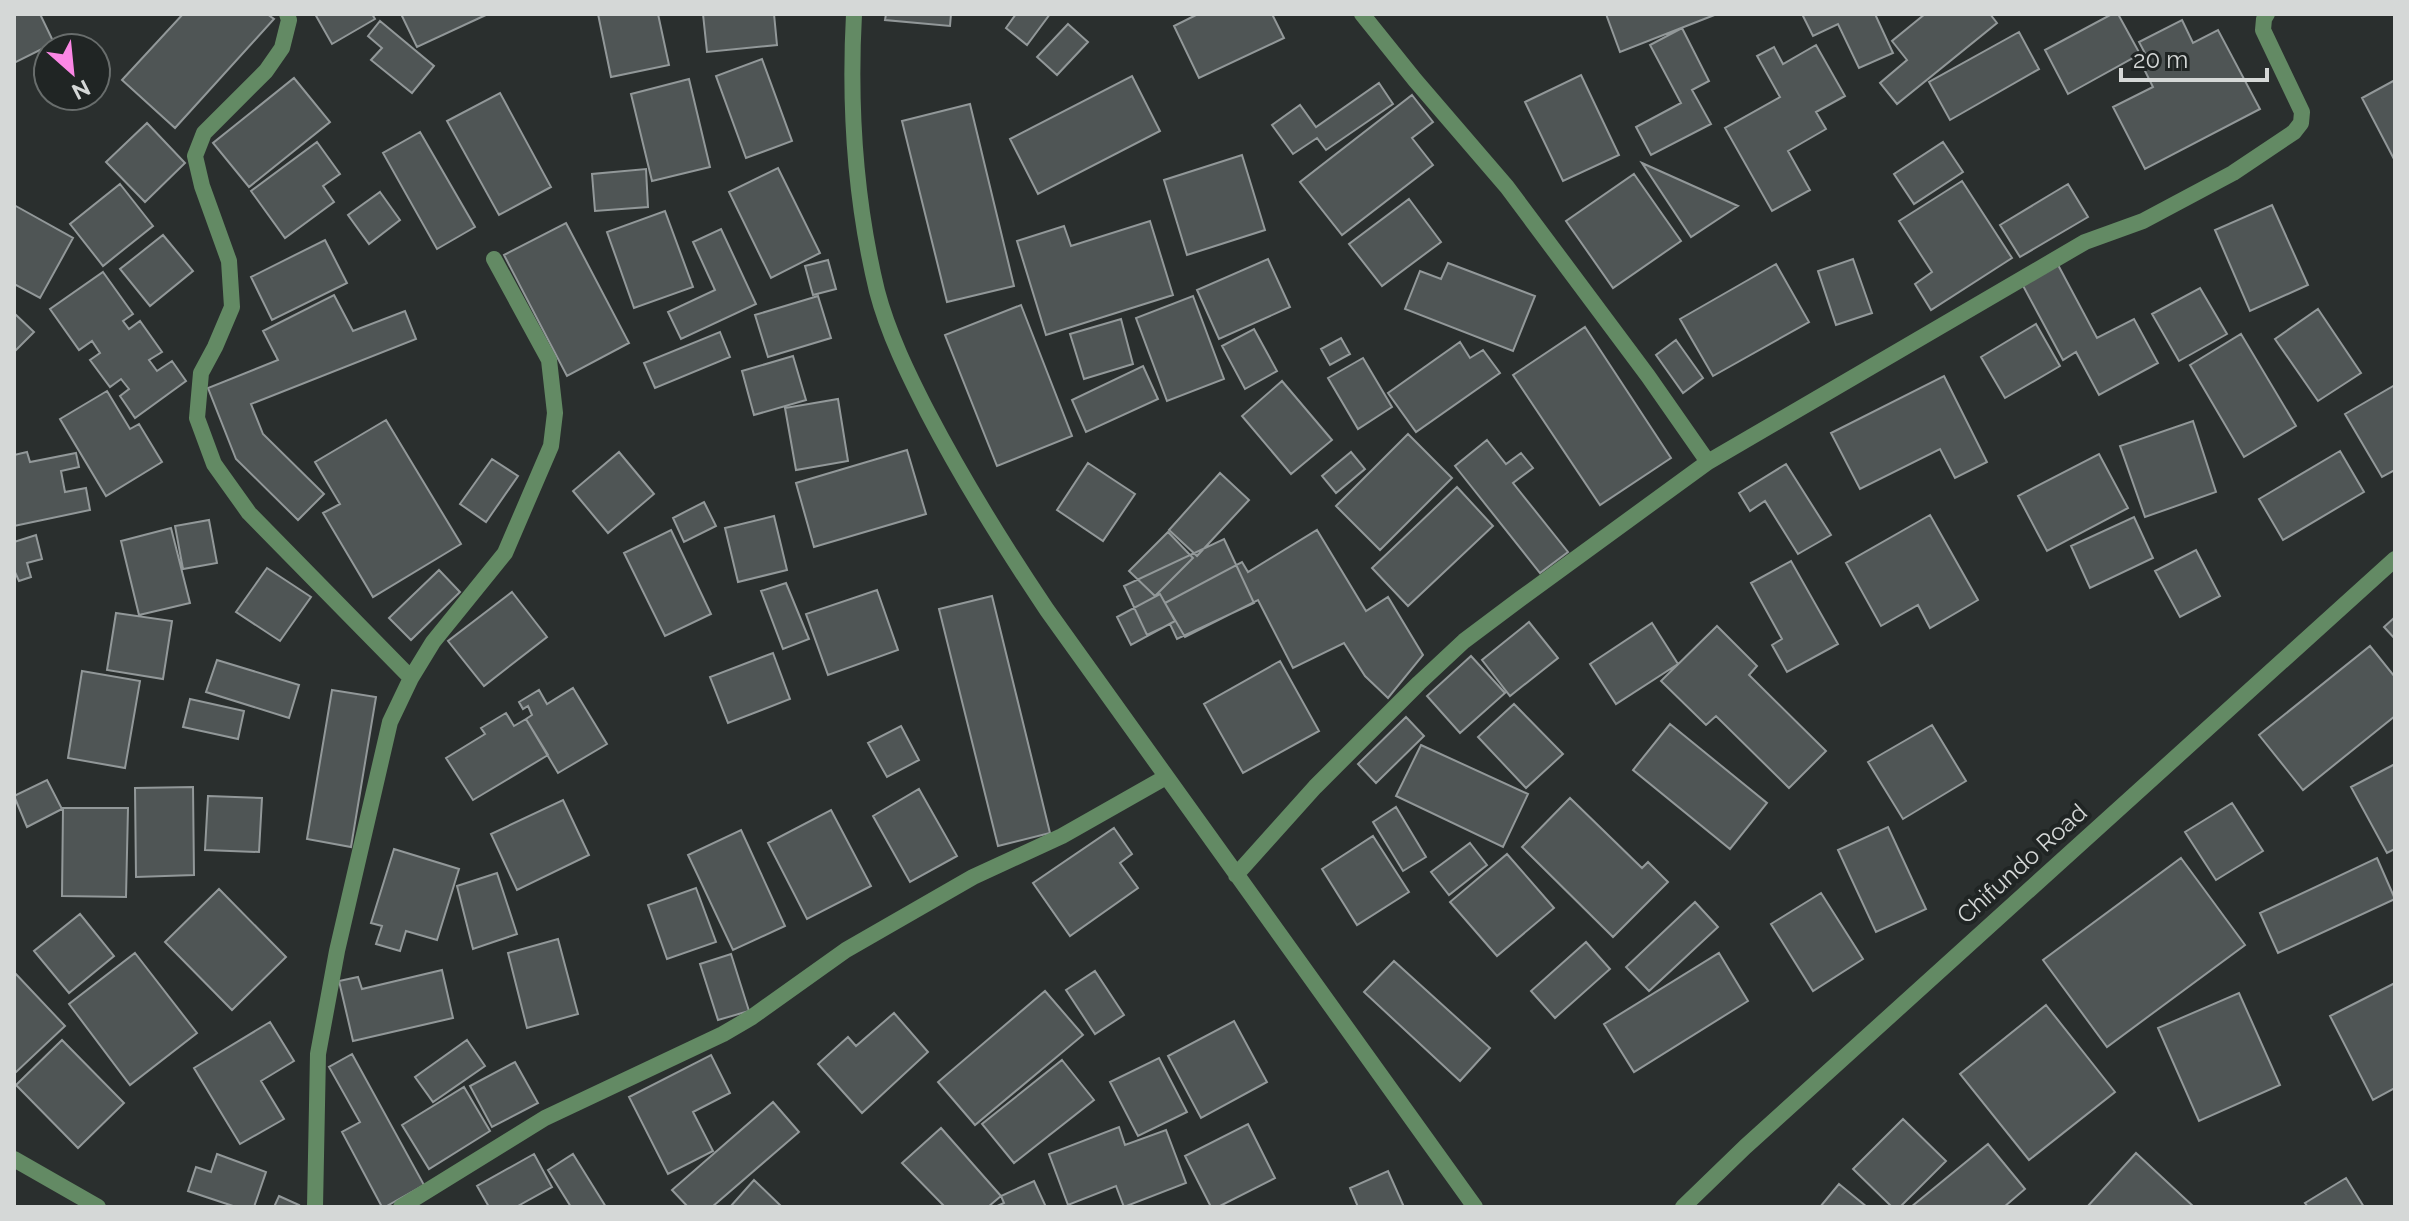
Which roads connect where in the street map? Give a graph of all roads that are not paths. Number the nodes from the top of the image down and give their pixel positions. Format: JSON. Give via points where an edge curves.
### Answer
{"nodes":[{"id":1,"x":287,"y":14,"type":"edge"},
{"id":2,"x":854,"y":14,"type":"edge"},
{"id":3,"x":1362,"y":14,"type":"edge"},
{"id":4,"x":2261,"y":16,"type":"edge"},
{"id":5,"x":494,"y":259,"type":"dead end"},
{"id":6,"x":1708,"y":462,"type":"junction"},
{"id":7,"x":2395,"y":559,"type":"edge"},
{"id":8,"x":411,"y":678,"type":"junction"},
{"id":9,"x":1166,"y":777,"type":"junction"},
{"id":10,"x":1236,"y":875,"type":"junction"},
{"id":11,"x":14,"y":1159,"type":"edge"},
{"id":12,"x":98,"y":1207,"type":"edge"},
{"id":13,"x":316,"y":1207,"type":"edge"},
{"id":14,"x":401,"y":1207,"type":"edge"},
{"id":15,"x":1475,"y":1207,"type":"edge"},
{"id":16,"x":1683,"y":1207,"type":"edge"}],
"edges":[{"from":1,"to":8,"type":"street","via":[[282,48],[204,133],[195,156],[229,261],[232,307],[201,373],[197,418],[214,464],[249,513]]},
{"from":2,"to":9,"type":"street","via":[[853,137],[861,214],[878,293],[905,368],[997,535]]},
{"from":3,"to":6,"type":"street","via":[[1507,187]]},
{"from":4,"to":6,"type":"street","via":[[2302,112],[2294,132],[2233,173],[2143,221],[2085,242]]},
{"from":5,"to":8,"type":"street","via":[[549,360],[555,413],[551,446],[505,553],[433,642]]},
{"from":6,"to":10,"type":"street","via":[[1464,641],[1315,787]]},
{"from":7,"to":16,"type":"street","name":"Chifundo Road"},
{"from":8,"to":13,"type":"street","via":[[390,722],[318,1054]]},
{"from":9,"to":10,"type":"street"},
{"from":9,"to":14,"type":"street","via":[[1062,836],[973,877],[846,950],[723,1034],[545,1118]]},
{"from":10,"to":15,"type":"street"},
{"from":11,"to":12,"type":"street"}]}
